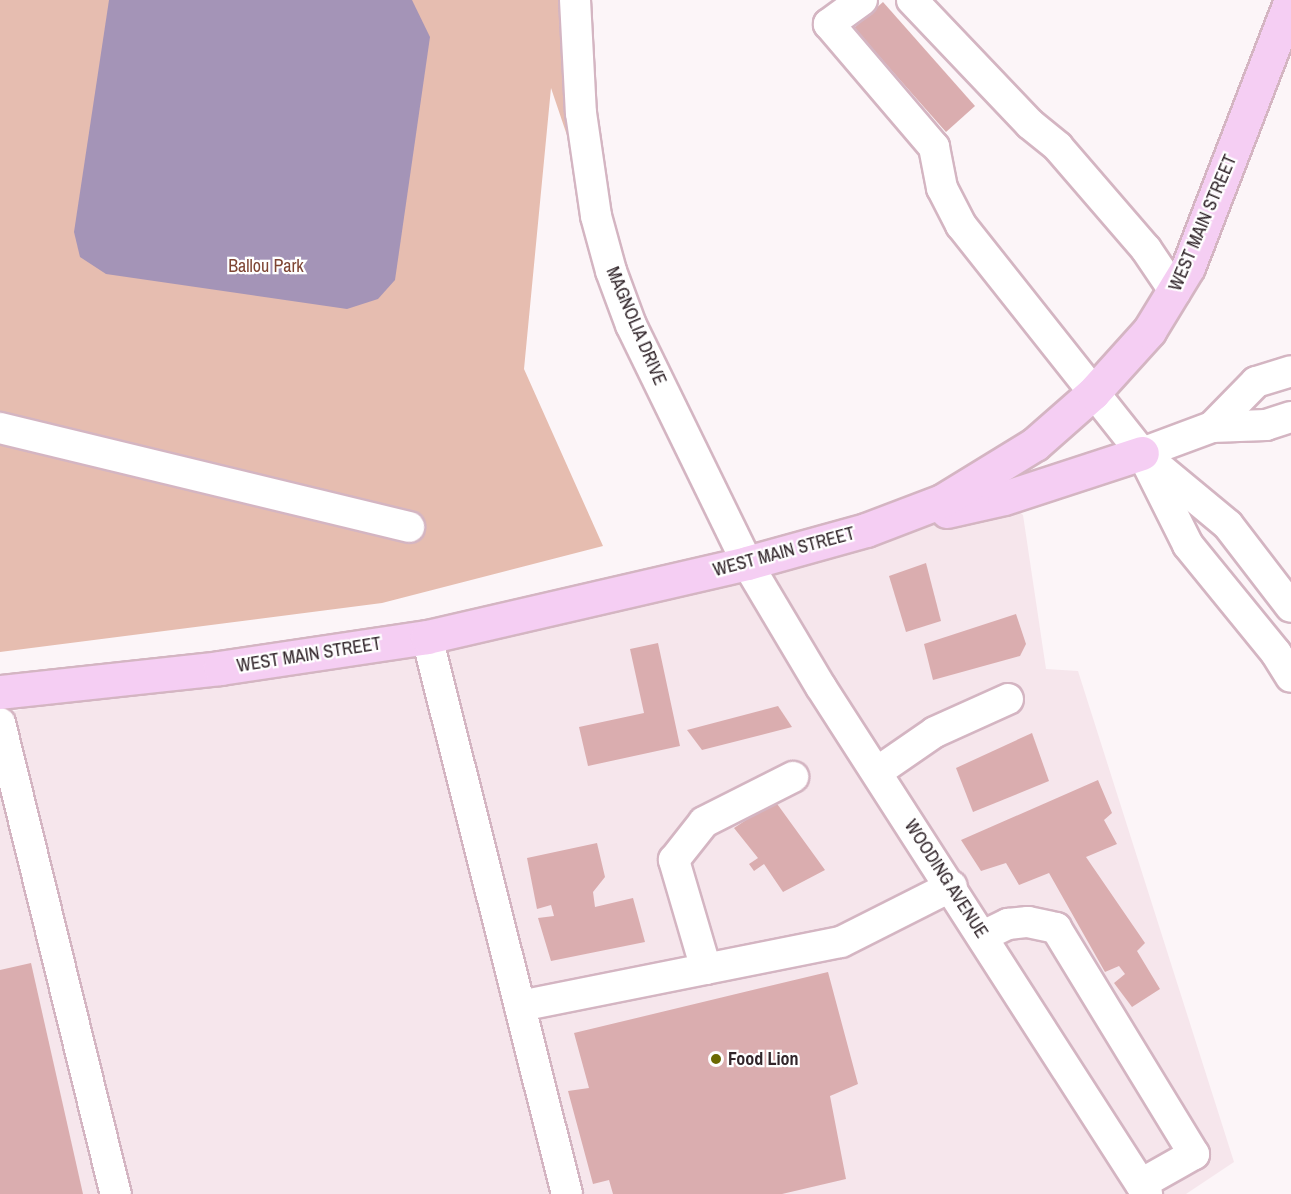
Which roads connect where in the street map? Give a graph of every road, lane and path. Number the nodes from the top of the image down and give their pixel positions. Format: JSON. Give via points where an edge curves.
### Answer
{"nodes":[{"id":1,"x":575,"y":0,"type":"edge"},
{"id":2,"x":862,"y":0,"type":"edge"},
{"id":3,"x":912,"y":0,"type":"edge"},
{"id":4,"x":1291,"y":0,"type":"edge"},
{"id":5,"x":1174,"y":292,"type":"junction"},
{"id":6,"x":1291,"y":371,"type":"edge"},
{"id":7,"x":1093,"y":393,"type":"junction"},
{"id":8,"x":1291,"y":417,"type":"edge"},
{"id":9,"x":1212,"y":427,"type":"junction"},
{"id":10,"x":0,"y":428,"type":"edge"},
{"id":11,"x":1142,"y":453,"type":"junction"},
{"id":12,"x":409,"y":527,"type":"dead end"},
{"id":13,"x":866,"y":530,"type":"junction"},
{"id":14,"x":747,"y":563,"type":"junction"},
{"id":15,"x":1291,"y":607,"type":"edge"},
{"id":16,"x":427,"y":637,"type":"junction"},
{"id":17,"x":1291,"y":677,"type":"edge"},
{"id":18,"x":0,"y":692,"type":"edge"},
{"id":19,"x":1008,"y":699,"type":"dead end"},
{"id":20,"x":0,"y":723,"type":"edge"},
{"id":21,"x":877,"y":772,"type":"junction"},
{"id":22,"x":793,"y":777,"type":"dead end"},
{"id":23,"x":952,"y":886,"type":"junction"},
{"id":24,"x":983,"y":936,"type":"junction"},
{"id":25,"x":705,"y":969,"type":"junction"},
{"id":26,"x":520,"y":1006,"type":"junction"},
{"id":27,"x":1144,"y":1189,"type":"edge"},
{"id":28,"x":116,"y":1194,"type":"edge"},
{"id":29,"x":567,"y":1194,"type":"edge"}],
"edges":[{"from":1,"to":14,"type":"street","name":"MAGNOLIA DRIVE","via":[[581,113],[596,216],[610,271],[631,325]]},
{"from":2,"to":7,"type":"street","via":[[829,24],[934,147],[942,188],[961,225]]},
{"from":3,"to":5,"type":"street","via":[[1030,124],[1058,147],[1146,249]]},
{"from":4,"to":5,"type":"main road","name":"WEST MAIN STREET","via":[[1208,218]]},
{"from":5,"to":7,"type":"main road","name":"WEST MAIN STREET","via":[[1149,330]]},
{"from":6,"to":9,"type":"street","via":[[1256,382]]},
{"from":7,"to":11,"type":"street"},
{"from":7,"to":13,"type":"main road","name":"WEST MAIN STREET","via":[[1035,444],[995,472],[942,501]]},
{"from":8,"to":9,"type":"street","via":[[1266,425]]},
{"from":9,"to":11,"type":"street"},
{"from":10,"to":12,"type":"street"},
{"from":11,"to":13,"type":"main road","via":[[1004,498]]},
{"from":11,"to":15,"type":"street","via":[[1228,525]]},
{"from":11,"to":17,"type":"street","via":[[1188,544]]},
{"from":13,"to":14,"type":"main road","name":"WEST MAIN STREET"},
{"from":14,"to":16,"type":"main road","name":"WEST MAIN STREET"},
{"from":14,"to":21,"type":"street","name":"WOODING AVENUE"},
{"from":16,"to":18,"type":"main road","name":"WEST MAIN STREET","via":[[220,668]]},
{"from":16,"to":26,"type":"street"},
{"from":19,"to":21,"type":"street","via":[[935,732]]},
{"from":20,"to":28,"type":"street"},
{"from":21,"to":23,"type":"street","name":"WOODING AVENUE"},
{"from":22,"to":25,"type":"street","via":[[704,822],[674,860]]},
{"from":23,"to":24,"type":"street","name":"WOODING AVENUE"},
{"from":23,"to":25,"type":"street","via":[[841,942]]},
{"from":24,"to":27,"type":"street","name":"WOODING AVENUE"},
{"from":24,"to":27,"type":"street","via":[[1008,924],[1028,922],[1056,928],[1194,1154]]},
{"from":25,"to":26,"type":"street"},
{"from":26,"to":29,"type":"street"}]}
